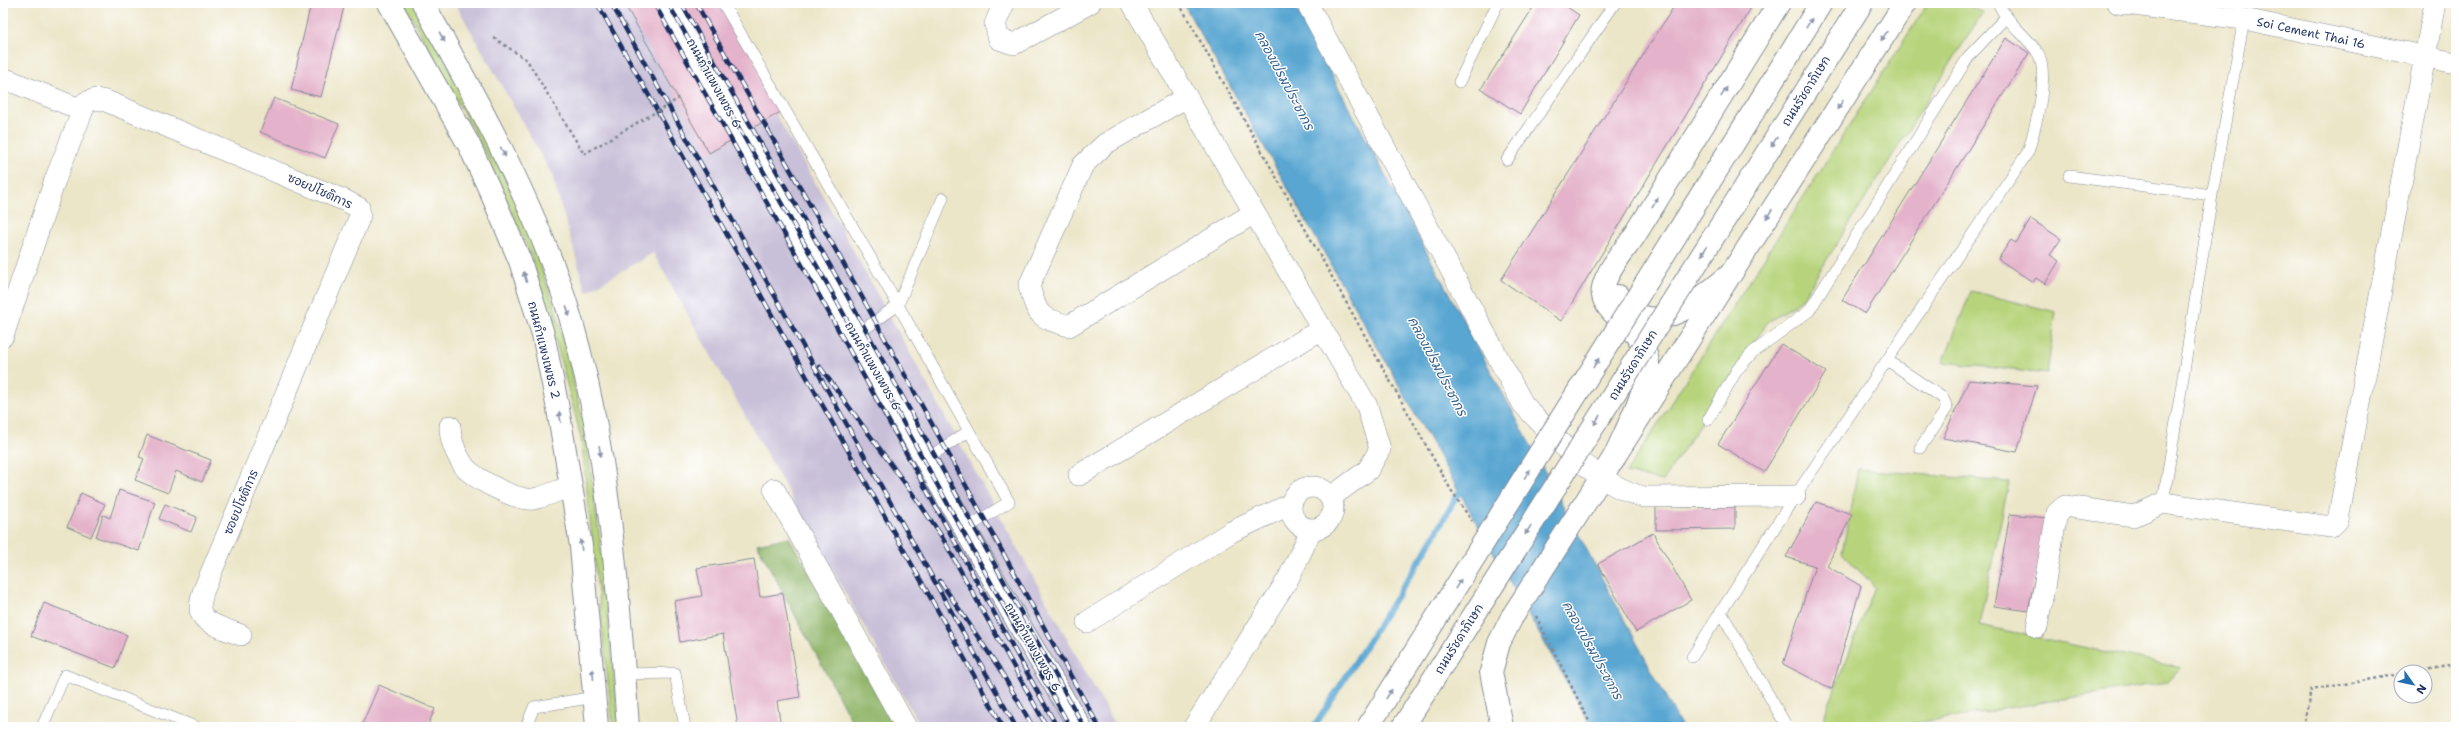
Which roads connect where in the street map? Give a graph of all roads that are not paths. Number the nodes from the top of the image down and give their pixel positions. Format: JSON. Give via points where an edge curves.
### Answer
{"nodes":[{"id":1,"x":390,"y":3,"type":"edge"},
{"id":2,"x":423,"y":3,"type":"edge"},
{"id":3,"x":668,"y":3,"type":"edge"},
{"id":4,"x":723,"y":3,"type":"edge"},
{"id":5,"x":1004,"y":3,"type":"edge"},
{"id":6,"x":1090,"y":3,"type":"edge"},
{"id":7,"x":1132,"y":3,"type":"edge"},
{"id":8,"x":1307,"y":3,"type":"edge"},
{"id":9,"x":1498,"y":3,"type":"edge"},
{"id":10,"x":1616,"y":3,"type":"edge"},
{"id":11,"x":1779,"y":3,"type":"edge"},
{"id":12,"x":1821,"y":3,"type":"edge"},
{"id":13,"x":1862,"y":3,"type":"edge"},
{"id":14,"x":1905,"y":3,"type":"edge"},
{"id":15,"x":1998,"y":3,"type":"edge"},
{"id":16,"x":2118,"y":3,"type":"edge"},
{"id":17,"x":2435,"y":3,"type":"edge"},
{"id":18,"x":2005,"y":18,"type":"junction"},
{"id":19,"x":2244,"y":19,"type":"junction"},
{"id":20,"x":2424,"y":58,"type":"junction"},
{"id":21,"x":2456,"y":63,"type":"edge"},
{"id":22,"x":3,"y":78,"type":"edge"},
{"id":23,"x":1459,"y":82,"type":"dead end"},
{"id":24,"x":1187,"y":97,"type":"junction"},
{"id":25,"x":82,"y":110,"type":"junction"},
{"id":26,"x":1507,"y":160,"type":"dead end"},
{"id":27,"x":2069,"y":176,"type":"dead end"},
{"id":28,"x":2212,"y":195,"type":"junction"},
{"id":29,"x":943,"y":198,"type":"dead end"},
{"id":30,"x":1254,"y":213,"type":"junction"},
{"id":31,"x":1635,"y":235,"type":"junction"},
{"id":32,"x":1731,"y":274,"type":"junction"},
{"id":33,"x":898,"y":305,"type":"junction"},
{"id":34,"x":1322,"y":329,"type":"junction"},
{"id":35,"x":856,"y":334,"type":"junction"},
{"id":36,"x":3,"y":336,"type":"edge"},
{"id":37,"x":1887,"y":360,"type":"junction"},
{"id":38,"x":1708,"y":420,"type":"dead end"},
{"id":39,"x":450,"y":426,"type":"dead end"},
{"id":40,"x":969,"y":432,"type":"junction"},
{"id":41,"x":1920,"y":448,"type":"dead end"},
{"id":42,"x":926,"y":459,"type":"junction"},
{"id":43,"x":1607,"y":469,"type":"junction"},
{"id":44,"x":1079,"y":475,"type":"dead end"},
{"id":45,"x":571,"y":486,"type":"junction"},
{"id":46,"x":774,"y":489,"type":"dead end"},
{"id":47,"x":1795,"y":496,"type":"junction"},
{"id":48,"x":1331,"y":497,"type":"junction"},
{"id":49,"x":2163,"y":503,"type":"junction"},
{"id":50,"x":1291,"y":504,"type":"junction"},
{"id":51,"x":965,"y":529,"type":"junction"},
{"id":52,"x":1312,"y":529,"type":"junction"},
{"id":53,"x":1721,"y":612,"type":"junction"},
{"id":54,"x":1087,"y":622,"type":"dead end"},
{"id":55,"x":2037,"y":627,"type":"dead end"},
{"id":56,"x":241,"y":634,"type":"dead end"},
{"id":57,"x":1692,"y":657,"type":"dead end"},
{"id":58,"x":624,"y":674,"type":"junction"},
{"id":59,"x":595,"y":697,"type":"junction"},
{"id":60,"x":626,"y":703,"type":"junction"},
{"id":61,"x":42,"y":727,"type":"edge"},
{"id":62,"x":196,"y":727,"type":"edge"},
{"id":63,"x":526,"y":727,"type":"edge"},
{"id":64,"x":597,"y":727,"type":"edge"},
{"id":65,"x":628,"y":727,"type":"edge"},
{"id":66,"x":636,"y":727,"type":"edge"},
{"id":67,"x":685,"y":727,"type":"edge"},
{"id":68,"x":906,"y":727,"type":"edge"},
{"id":69,"x":1080,"y":727,"type":"edge"},
{"id":70,"x":1194,"y":727,"type":"edge"},
{"id":71,"x":1368,"y":727,"type":"edge"},
{"id":72,"x":1403,"y":727,"type":"edge"},
{"id":73,"x":1502,"y":727,"type":"edge"},
{"id":74,"x":1787,"y":727,"type":"edge"}],
"edges":[{"from":45,"to":1,"type":"main road","name":"ถนนกำแพงเพชร 2","one_way":true,"via":[[543,334],[520,261],[469,145]]},
{"from":2,"to":58,"type":"main road","one_way":true,"via":[[483,111],[535,222],[559,282],[595,424],[607,497]]},
{"from":3,"to":35,"type":"main road","name":"ถนนกำแพงเพชร 6"},
{"from":4,"to":33,"type":"lane"},
{"from":5,"to":6,"type":"street","via":[[995,24],[999,39],[1014,44]]},
{"from":7,"to":24,"type":"street"},
{"from":8,"to":43,"type":"street","via":[[1523,404],[1546,428]]},
{"from":9,"to":23,"type":"lane"},
{"from":10,"to":26,"type":"lane"},
{"from":31,"to":11,"type":"main road","one_way":true},
{"from":71,"to":12,"type":"main road","one_way":true,"bridge":true},
{"from":13,"to":72,"type":"main road","name":"ถนนรัชดาภิเษก","one_way":true,"bridge":true},
{"from":14,"to":32,"type":"main road","one_way":true},
{"from":15,"to":18,"type":"lane"},
{"from":16,"to":19,"type":"street","name":"Soi Cement Thai 16"},
{"from":17,"to":20,"type":"street"},
{"from":18,"to":37,"type":"lane","via":[[2037,51],[2042,73],[2040,109],[2028,152]]},
{"from":18,"to":38,"type":"lane","via":[[1968,56],[1809,311],[1753,352],[1737,370]]},
{"from":19,"to":20,"type":"street","name":"Soi Cement Thai 16"},
{"from":19,"to":28,"type":"lane"},
{"from":20,"to":21,"type":"street","name":"Soi Cement Thai 16"},
{"from":20,"to":49,"type":"street","via":[[2338,520],[2331,527]]},
{"from":22,"to":25,"type":"street"},
{"from":24,"to":30,"type":"street"},
{"from":24,"to":30,"type":"street","via":[[1105,144],[1083,165],[1029,286],[1036,310],[1047,320],[1069,326]]},
{"from":25,"to":36,"type":"street","via":[[55,180]]},
{"from":25,"to":56,"type":"street","name":"ซอยปโชติการ","via":[[86,102],[96,99],[106,102],[359,208],[360,216],[336,276],[203,592],[200,609],[203,617]]},
{"from":27,"to":28,"type":"lane"},
{"from":28,"to":49,"type":"lane"},
{"from":29,"to":33,"type":"lane"},
{"from":30,"to":34,"type":"street"},
{"from":31,"to":32,"type":"main road","via":[[1615,275],[1614,288],[1620,301],[1635,314],[1658,317],[1673,315],[1689,307]]},
{"from":31,"to":43,"type":"main road","via":[[1610,269],[1603,286],[1605,300],[1612,312],[1636,335],[1646,352],[1648,365],[1640,395]]},
{"from":32,"to":43,"type":"main road"},
{"from":33,"to":35,"type":"lane"},
{"from":33,"to":40,"type":"lane"},
{"from":34,"to":44,"type":"street"},
{"from":34,"to":48,"type":"street","via":[[1367,406],[1380,449],[1368,470]]},
{"from":35,"to":42,"type":"main road","name":"ถนนกำแพงเพชร 6"},
{"from":37,"to":41,"type":"lane","via":[[1943,398],[1947,408]]},
{"from":37,"to":47,"type":"lane"},
{"from":39,"to":45,"type":"street","via":[[450,439],[465,467],[492,486],[517,497],[532,499]]},
{"from":40,"to":42,"type":"lane"},
{"from":40,"to":51,"type":"lane","via":[[1009,502]]},
{"from":42,"to":51,"type":"main road","name":"ถนนกำแพงเพชร 6"},
{"from":43,"to":47,"type":"street","via":[[1623,490],[1644,497]]},
{"from":43,"to":73,"type":"main road","bridge":true,"via":[[1512,617],[1499,643],[1491,672]]},
{"from":59,"to":45,"type":"main road","name":"ถนนกำแพงเพชร 2","one_way":true,"via":[[581,546]]},
{"from":46,"to":68,"type":"street"},
{"from":47,"to":53,"type":"lane"},
{"from":48,"to":50,"type":"street","via":[[1320,488],[1305,488],[1299,491]]},
{"from":48,"to":52,"type":"street","via":[[1334,512],[1331,519],[1326,524]]},
{"from":49,"to":55,"type":"street","via":[[2134,516],[2077,507],[2066,506],[2060,509],[2057,513]]},
{"from":50,"to":52,"type":"street","via":[[1294,519],[1298,524]]},
{"from":50,"to":54,"type":"street","via":[[1231,532]]},
{"from":51,"to":69,"type":"main road","name":"ถนนกำแพงเพชร 6"},
{"from":52,"to":70,"type":"street","via":[[1288,579]]},
{"from":53,"to":57,"type":"lane"},
{"from":53,"to":74,"type":"lane"},
{"from":58,"to":60,"type":"main road"},
{"from":58,"to":67,"type":"lane","via":[[675,673]]},
{"from":59,"to":63,"type":"lane","via":[[534,707]]},
{"from":59,"to":64,"type":"main road","name":"ถนนกำแพงเพชร 2"},
{"from":60,"to":65,"type":"main road"},
{"from":60,"to":66,"type":"main road"},
{"from":61,"to":62,"type":"lane","via":[[65,674]]}]}
